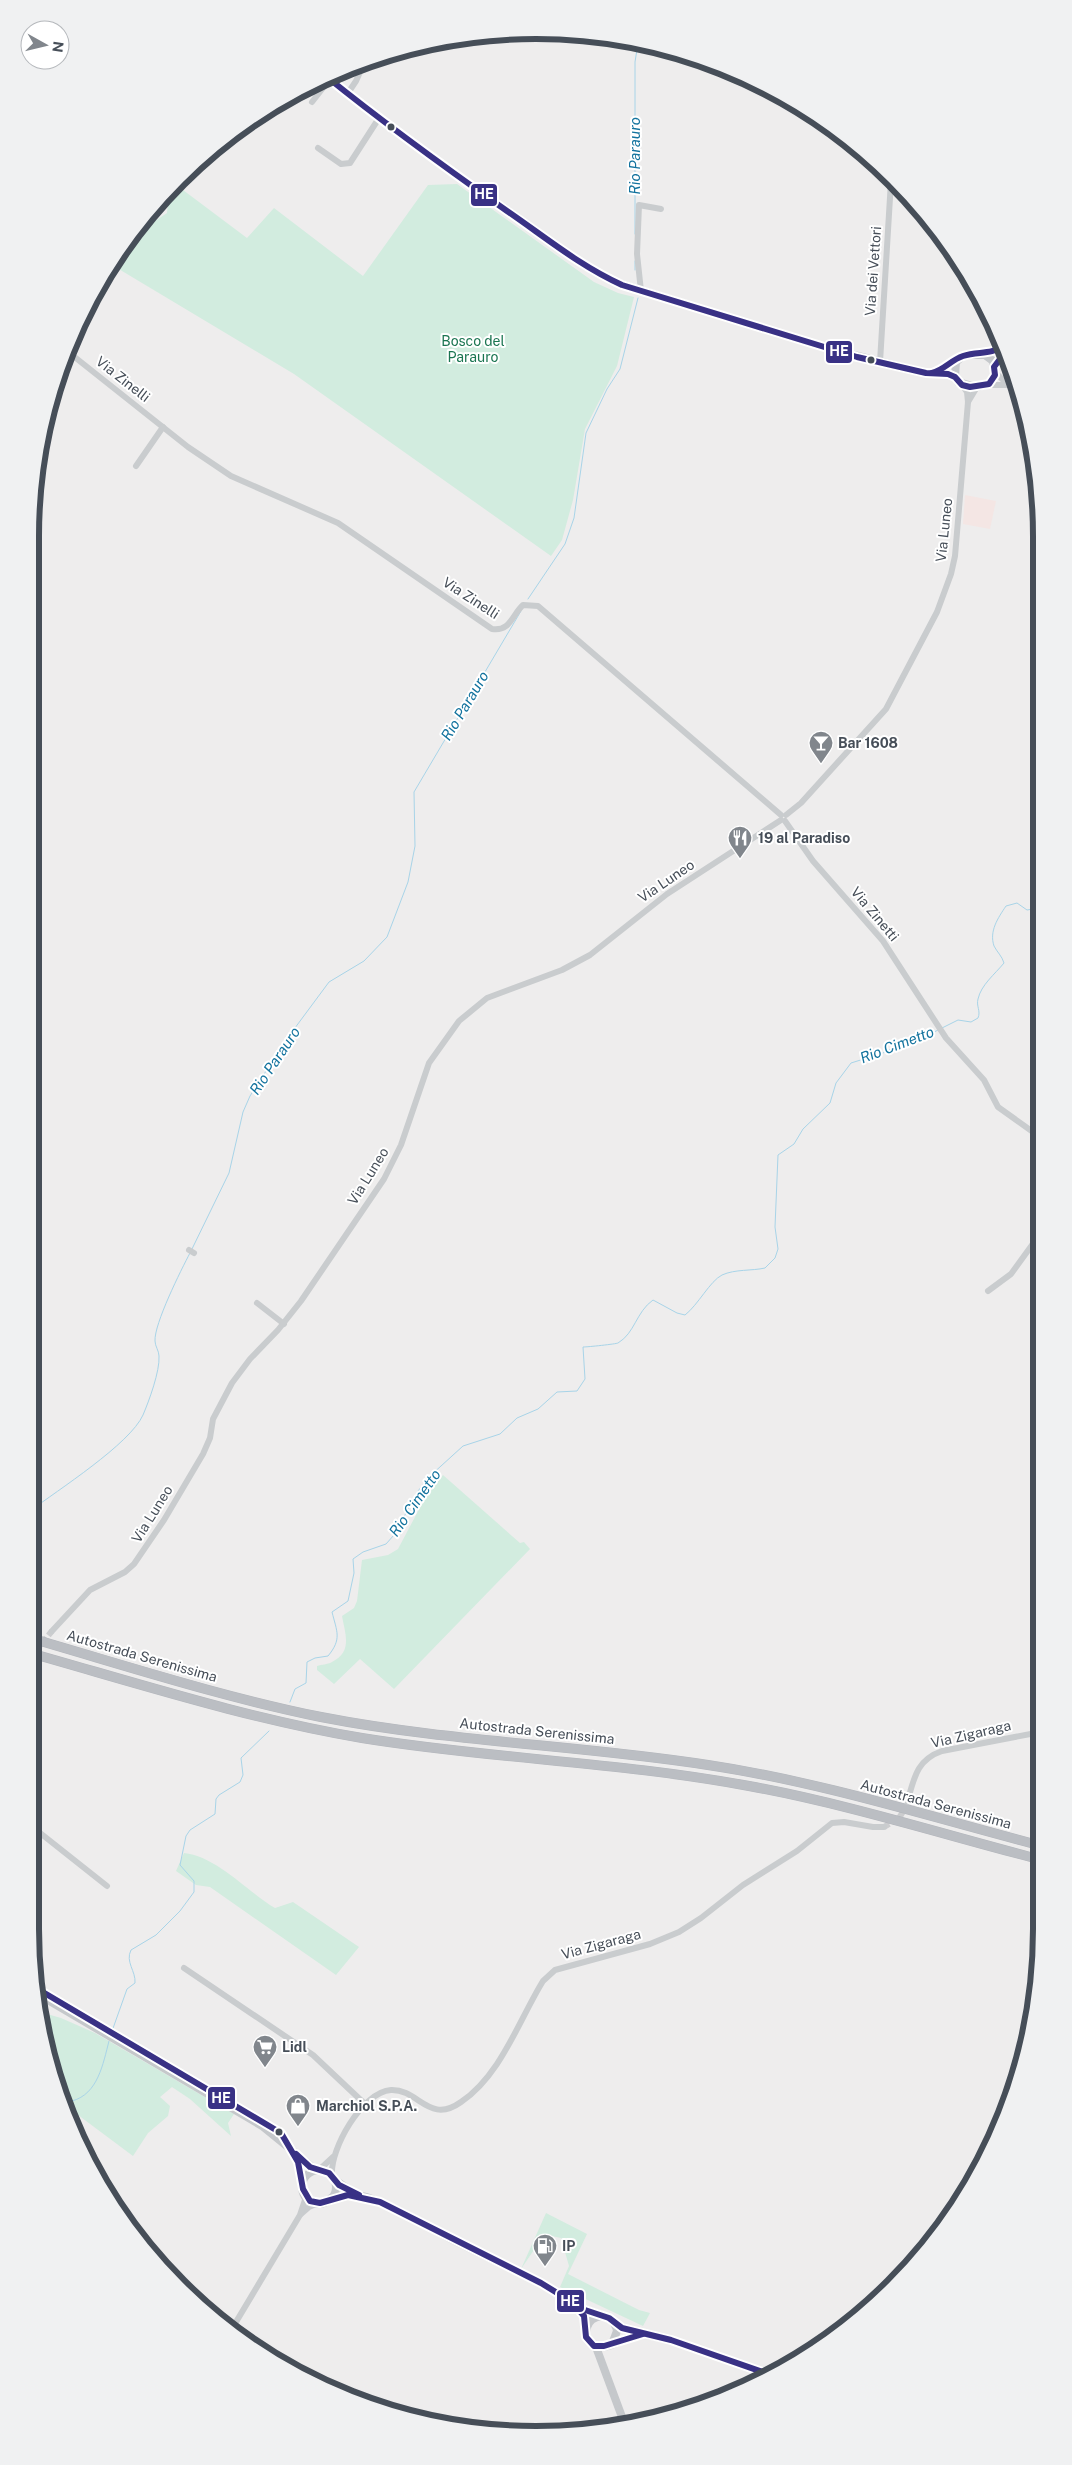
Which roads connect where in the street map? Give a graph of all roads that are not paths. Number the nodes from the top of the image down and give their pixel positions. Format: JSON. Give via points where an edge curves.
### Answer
{"nodes":[{"id":1,"x":360,"y":71,"type":"edge"},
{"id":2,"x":335,"y":82,"type":"edge"},
{"id":3,"x":323,"y":87,"type":"edge"},
{"id":4,"x":348,"y":93,"type":"junction"},
{"id":5,"x":312,"y":102,"type":"dead end"},
{"id":6,"x":379,"y":118,"type":"junction"},
{"id":7,"x":318,"y":148,"type":"dead end"},
{"id":8,"x":891,"y":187,"type":"edge"},
{"id":9,"x":661,"y":209,"type":"dead end"},
{"id":10,"x":641,"y":291,"type":"junction"},
{"id":11,"x":997,"y":350,"type":"edge"},
{"id":12,"x":73,"y":356,"type":"edge"},
{"id":13,"x":985,"y":356,"type":"junction"},
{"id":14,"x":1001,"y":360,"type":"edge"},
{"id":15,"x":880,"y":362,"type":"junction"},
{"id":16,"x":956,"y":362,"type":"junction"},
{"id":17,"x":995,"y":369,"type":"junction"},
{"id":18,"x":935,"y":373,"type":"junction"},
{"id":19,"x":955,"y":377,"type":"junction"},
{"id":20,"x":1009,"y":383,"type":"edge"},
{"id":21,"x":962,"y":385,"type":"junction"},
{"id":22,"x":987,"y":385,"type":"junction"},
{"id":23,"x":1010,"y":385,"type":"edge"},
{"id":24,"x":977,"y":387,"type":"junction"},
{"id":25,"x":968,"y":402,"type":"junction"},
{"id":26,"x":163,"y":427,"type":"junction"},
{"id":27,"x":136,"y":466,"type":"dead end"},
{"id":28,"x":784,"y":818,"type":"junction"},
{"id":29,"x":1033,"y":1132,"type":"edge"},
{"id":30,"x":1033,"y":1244,"type":"edge"},
{"id":31,"x":988,"y":1291,"type":"dead end"},
{"id":32,"x":257,"y":1302,"type":"dead end"},
{"id":33,"x":284,"y":1324,"type":"junction"},
{"id":34,"x":52,"y":1632,"type":"tunnel mouth"},
{"id":35,"x":39,"y":1641,"type":"edge"},
{"id":36,"x":39,"y":1656,"type":"edge"},
{"id":37,"x":1033,"y":1734,"type":"edge"},
{"id":38,"x":907,"y":1803,"type":"tunnel mouth"},
{"id":39,"x":884,"y":1827,"type":"tunnel mouth"},
{"id":40,"x":39,"y":1832,"type":"edge"},
{"id":41,"x":1033,"y":1844,"type":"edge"},
{"id":42,"x":1033,"y":1858,"type":"edge"},
{"id":43,"x":107,"y":1886,"type":"dead end"},
{"id":44,"x":184,"y":1968,"type":"dead end"},
{"id":45,"x":44,"y":1998,"type":"edge"},
{"id":46,"x":366,"y":2104,"type":"junction"},
{"id":47,"x":295,"y":2153,"type":"junction"},
{"id":48,"x":335,"y":2154,"type":"junction"},
{"id":49,"x":318,"y":2170,"type":"junction"},
{"id":50,"x":333,"y":2178,"type":"junction"},
{"id":51,"x":303,"y":2182,"type":"junction"},
{"id":52,"x":306,"y":2196,"type":"junction"},
{"id":53,"x":360,"y":2196,"type":"junction"},
{"id":54,"x":331,"y":2198,"type":"junction"},
{"id":55,"x":318,"y":2203,"type":"junction"},
{"id":56,"x":300,"y":2215,"type":"junction"},
{"id":57,"x":567,"y":2298,"type":"junction"},
{"id":58,"x":603,"y":2316,"type":"junction"},
{"id":59,"x":235,"y":2324,"type":"edge"},
{"id":60,"x":616,"y":2325,"type":"junction"},
{"id":61,"x":587,"y":2326,"type":"junction"},
{"id":62,"x":644,"y":2334,"type":"junction"},
{"id":63,"x":609,"y":2345,"type":"junction"},
{"id":64,"x":596,"y":2347,"type":"junction"},
{"id":65,"x":602,"y":2366,"type":"junction"},
{"id":66,"x":762,"y":2372,"type":"edge"},
{"id":67,"x":623,"y":2419,"type":"edge"}],
"edges":[{"from":1,"to":4,"type":"street"},
{"from":2,"to":4,"type":"main road"},
{"from":3,"to":5,"type":"street"},
{"from":4,"to":6,"type":"main road"},
{"from":6,"to":7,"type":"street","via":[[350,163],[341,164]]},
{"from":6,"to":10,"type":"main road","via":[[592,270]]},
{"from":8,"to":15,"type":"street","name":"Via dei Vettori"},
{"from":9,"to":10,"type":"street","via":[[639,205],[637,254]]},
{"from":10,"to":15,"type":"main road"},
{"from":11,"to":13,"type":"main road"},
{"from":12,"to":26,"type":"street","name":"Via Zinelli"},
{"from":13,"to":16,"type":"main road","via":[[964,355]]},
{"from":13,"to":17,"type":"main road","via":[[993,361]]},
{"from":14,"to":17,"type":"main road"},
{"from":15,"to":18,"type":"main road"},
{"from":16,"to":18,"type":"main road"},
{"from":16,"to":19,"type":"main road"},
{"from":17,"to":20,"type":"street"},
{"from":17,"to":22,"type":"main road"},
{"from":18,"to":19,"type":"main road"},
{"from":19,"to":21,"type":"main road"},
{"from":21,"to":24,"type":"main road"},
{"from":21,"to":25,"type":"street"},
{"from":22,"to":23,"type":"street"},
{"from":22,"to":24,"type":"main road"},
{"from":24,"to":25,"type":"street"},
{"from":25,"to":28,"type":"street","name":"Via Luneo","via":[[955,556],[937,612],[886,709]]},
{"from":26,"to":27,"type":"street"},
{"from":26,"to":28,"type":"street","name":"Via Zinelli","via":[[231,476],[338,524],[492,628],[508,626],[523,605],[538,606]]},
{"from":28,"to":29,"type":"street","name":"Via Zinetti","via":[[813,861],[883,941],[941,1029],[984,1080],[998,1107]]},
{"from":28,"to":33,"type":"street","name":"Via Luneo","via":[[667,894],[576,963],[487,998],[464,1016],[429,1063],[401,1146],[384,1179]]},
{"from":30,"to":31,"type":"street","via":[[1011,1274]]},
{"from":32,"to":33,"type":"street"},
{"from":33,"to":34,"type":"street","name":"Via Luneo","via":[[232,1383],[213,1419],[203,1454],[143,1554],[125,1572],[90,1590]]},
{"from":35,"to":41,"type":"highway","name":"Autostrada Serenissima","via":[[229,1696],[298,1712],[425,1733],[720,1767],[804,1783]]},
{"from":36,"to":42,"type":"highway","name":"Autostrada Serenissima","via":[[307,1728],[420,1746],[727,1782],[792,1794]]},
{"from":37,"to":38,"type":"street","name":"Via Zigaraga","via":[[930,1756],[917,1772]]},
{"from":39,"to":46,"type":"street","name":"Via Zigaraga","via":[[832,1823],[679,1932],[650,1944],[554,1970],[544,1980],[492,2069],[457,2105],[437,2110],[393,2090]]},
{"from":40,"to":43,"type":"street"},
{"from":44,"to":46,"type":"street","via":[[313,2055]]},
{"from":45,"to":47,"type":"main road","via":[[233,2107]]},
{"from":46,"to":48,"type":"street","name":"Via Zigaraga","via":[[349,2124]]},
{"from":47,"to":49,"type":"main road"},
{"from":47,"to":51,"type":"main road"},
{"from":48,"to":49,"type":"street","name":"Via Zigaraga"},
{"from":48,"to":50,"type":"street","name":"Via Zigaraga"},
{"from":49,"to":50,"type":"main road"},
{"from":49,"to":51,"type":"main road","via":[[306,2176]]},
{"from":50,"to":53,"type":"main road"},
{"from":50,"to":54,"type":"main road","via":[[336,2190]]},
{"from":51,"to":52,"type":"main road"},
{"from":52,"to":55,"type":"main road"},
{"from":52,"to":56,"type":"street"},
{"from":53,"to":54,"type":"main road"},
{"from":53,"to":57,"type":"main road","via":[[385,2204]]},
{"from":54,"to":55,"type":"main road"},
{"from":55,"to":56,"type":"street"},
{"from":56,"to":59,"type":"street"},
{"from":57,"to":58,"type":"main road","via":[[585,2310]]},
{"from":57,"to":61,"type":"main road","via":[[580,2311]]},
{"from":58,"to":60,"type":"main road"},
{"from":58,"to":61,"type":"main road","via":[[593,2319]]},
{"from":60,"to":62,"type":"main road"},
{"from":60,"to":63,"type":"main road","via":[[617,2335]]},
{"from":61,"to":64,"type":"main road","via":[[587,2339]]},
{"from":62,"to":63,"type":"main road"},
{"from":62,"to":66,"type":"main road","via":[[671,2340]]},
{"from":63,"to":64,"type":"main road"},
{"from":63,"to":65,"type":"main road"},
{"from":64,"to":65,"type":"main road"},
{"from":65,"to":67,"type":"main road"}]}
